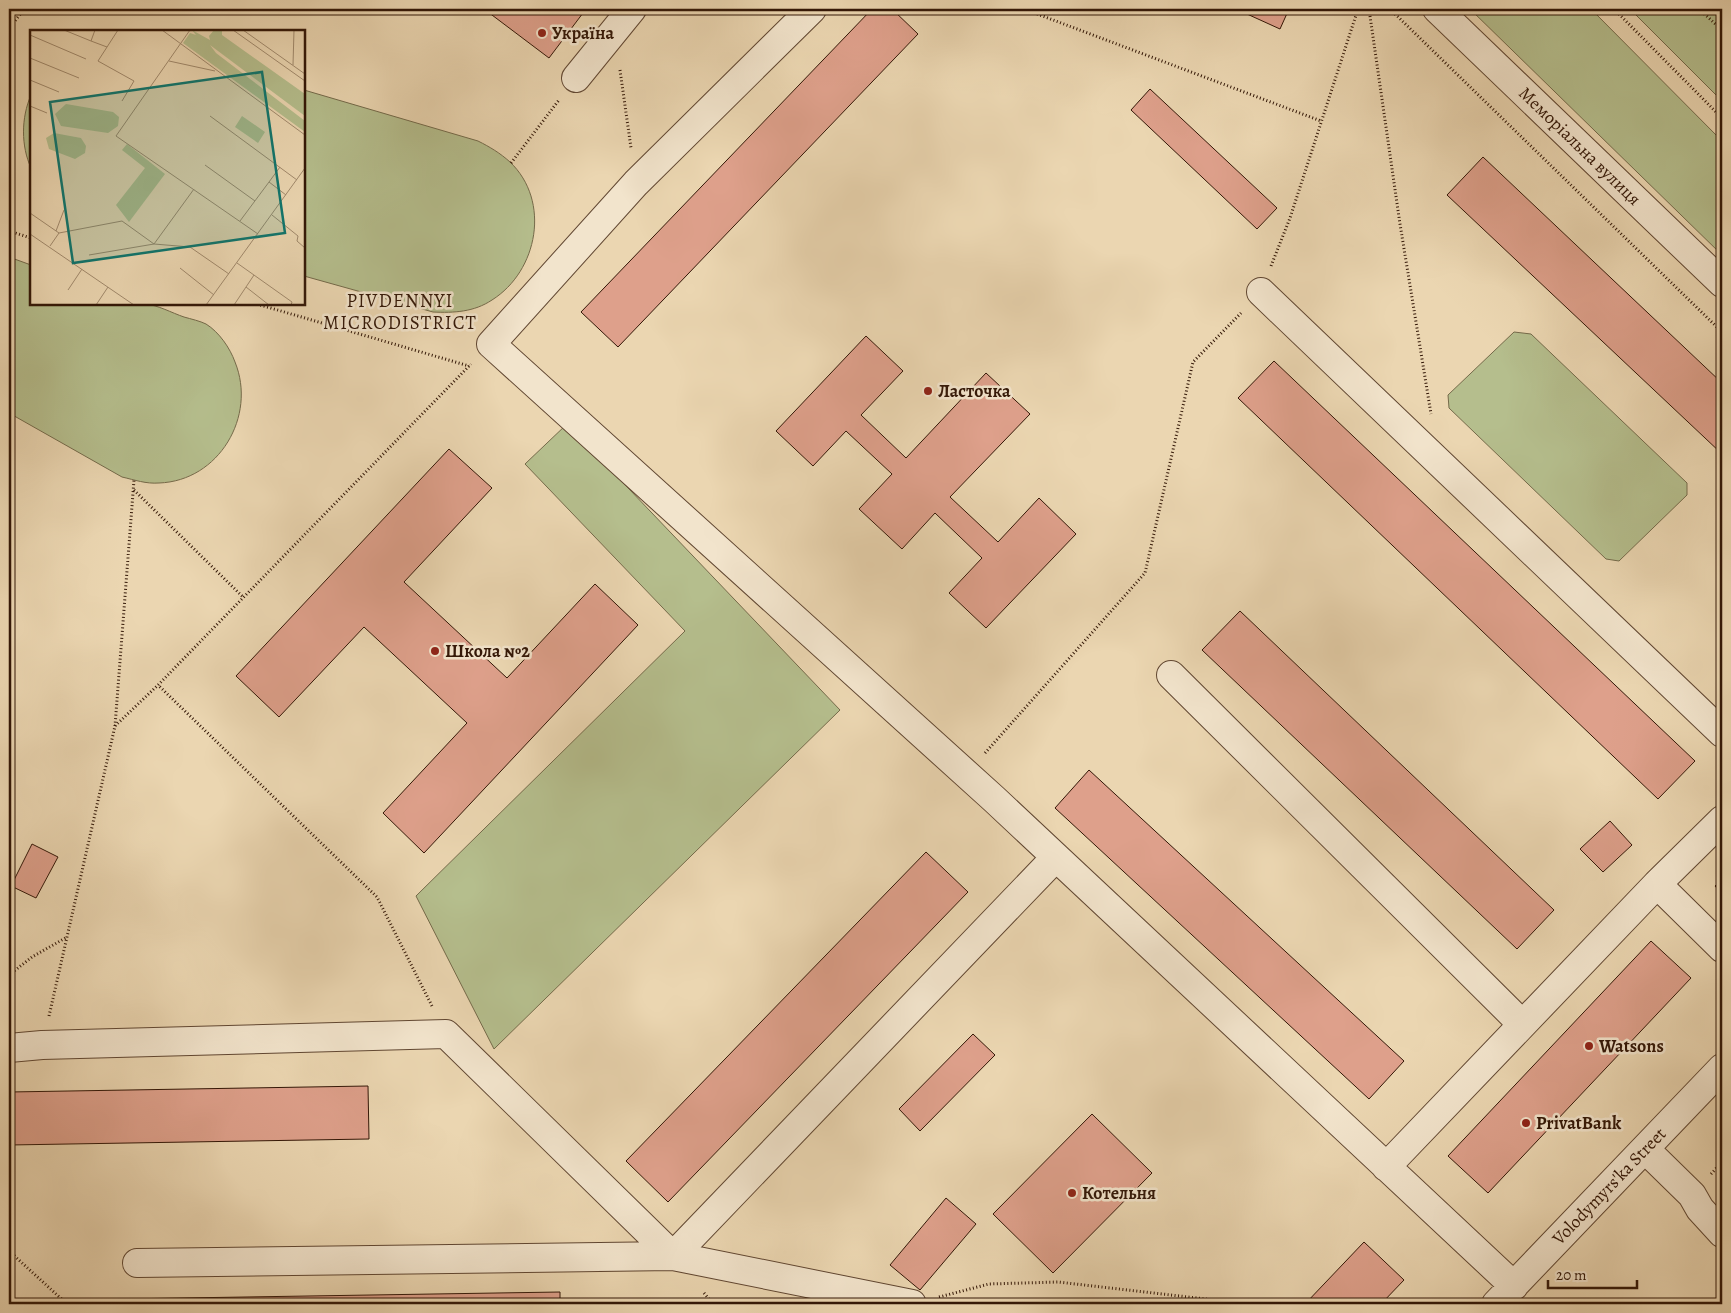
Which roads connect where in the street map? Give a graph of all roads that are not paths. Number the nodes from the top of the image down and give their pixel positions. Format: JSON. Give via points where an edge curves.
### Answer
{"nodes":[{"id":1,"x":632,"y":9,"type":"edge"},
{"id":2,"x":812,"y":9,"type":"edge"},
{"id":3,"x":1437,"y":9,"type":"edge"},
{"id":4,"x":576,"y":78,"type":"road end"},
{"id":5,"x":1722,"y":282,"type":"edge"},
{"id":6,"x":1261,"y":292,"type":"road end"},
{"id":7,"x":1172,"y":675,"type":"dead end"},
{"id":8,"x":1722,"y":733,"type":"edge"},
{"id":9,"x":1722,"y":820,"type":"edge"},
{"id":10,"x":1056,"y":857,"type":"junction"},
{"id":11,"x":1657,"y":884,"type":"junction"},
{"id":12,"x":1722,"y":948,"type":"edge"},
{"id":13,"x":1522,"y":1024,"type":"junction"},
{"id":14,"x":9,"y":1048,"type":"edge"},
{"id":15,"x":1722,"y":1068,"type":"edge"},
{"id":16,"x":1645,"y":1149,"type":"junction"},
{"id":17,"x":1386,"y":1167,"type":"junction"},
{"id":18,"x":1722,"y":1233,"type":"edge"},
{"id":19,"x":673,"y":1256,"type":"junction"},
{"id":20,"x":137,"y":1263,"type":"dead end"},
{"id":21,"x":1505,"y":1295,"type":"edge"},
{"id":22,"x":912,"y":1304,"type":"edge"}],
"edges":[{"from":1,"to":4,"type":"street"},
{"from":2,"to":10,"type":"street","via":[[636,183],[491,344]]},
{"from":3,"to":5,"type":"street","name":"Меморіальна вулиця"},
{"from":6,"to":8,"type":"street"},
{"from":7,"to":13,"type":"street"},
{"from":9,"to":11,"type":"street"},
{"from":10,"to":17,"type":"street"},
{"from":10,"to":19,"type":"street"},
{"from":11,"to":12,"type":"street"},
{"from":11,"to":13,"type":"street"},
{"from":13,"to":17,"type":"street"},
{"from":14,"to":19,"type":"street","via":[[446,1034]]},
{"from":15,"to":16,"type":"street","name":"Volodymyrs'ka Street"},
{"from":16,"to":18,"type":"street","via":[[1692,1195]]},
{"from":16,"to":21,"type":"street","name":"Volodymyrs'ka Street"},
{"from":17,"to":21,"type":"street"},
{"from":19,"to":20,"type":"street"},
{"from":19,"to":22,"type":"street"}]}
